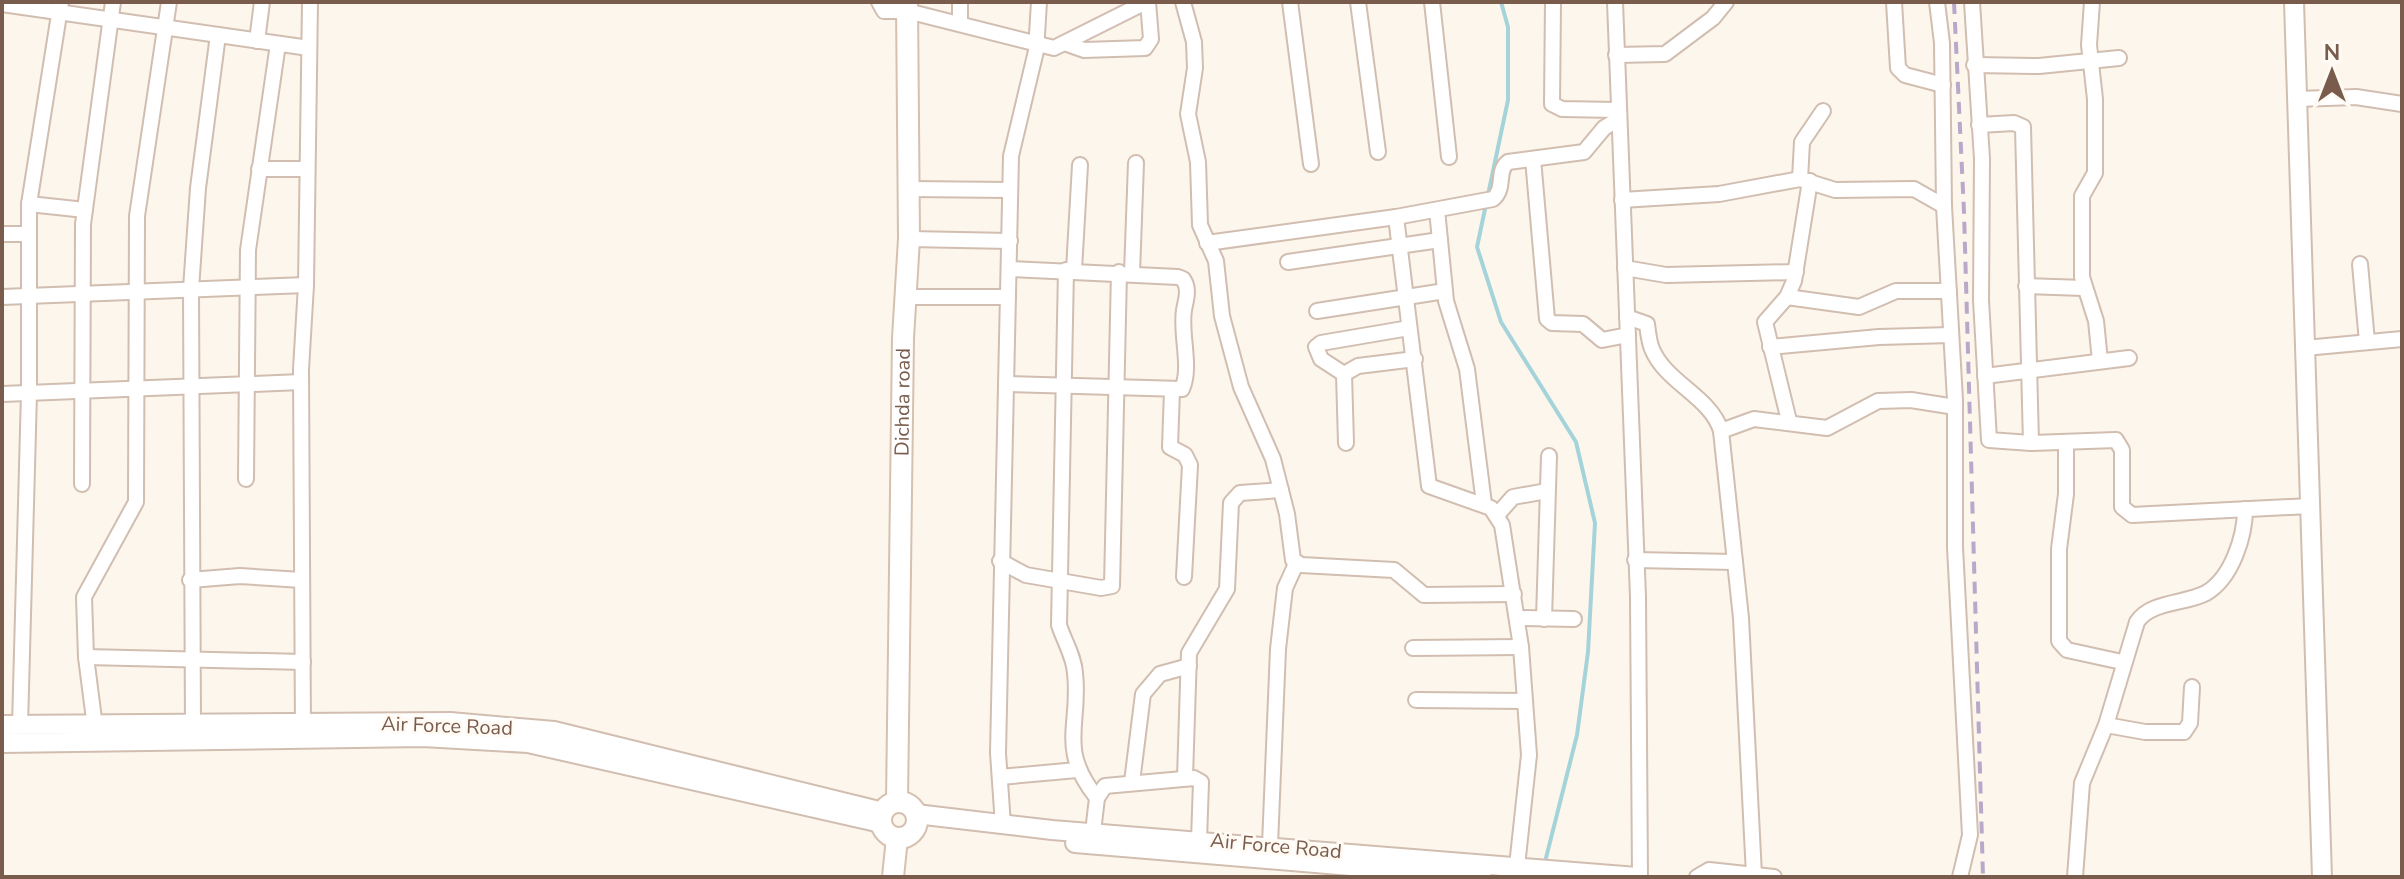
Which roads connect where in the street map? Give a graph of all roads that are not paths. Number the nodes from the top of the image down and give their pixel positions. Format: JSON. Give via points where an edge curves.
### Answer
{"nodes":[{"id":1,"x":113,"y":2,"type":"edge"},
{"id":2,"x":169,"y":2,"type":"edge"},
{"id":3,"x":262,"y":2,"type":"edge"},
{"id":4,"x":310,"y":2,"type":"edge"},
{"id":5,"x":879,"y":2,"type":"edge"},
{"id":6,"x":960,"y":2,"type":"edge"},
{"id":7,"x":1039,"y":2,"type":"edge"},
{"id":8,"x":1147,"y":2,"type":"edge"},
{"id":9,"x":1183,"y":2,"type":"edge"},
{"id":10,"x":1290,"y":2,"type":"edge"},
{"id":11,"x":1358,"y":2,"type":"edge"},
{"id":12,"x":1432,"y":2,"type":"edge"},
{"id":13,"x":1553,"y":2,"type":"edge"},
{"id":14,"x":1615,"y":2,"type":"edge"},
{"id":15,"x":1726,"y":2,"type":"edge"},
{"id":16,"x":1894,"y":2,"type":"edge"},
{"id":17,"x":1937,"y":2,"type":"edge"},
{"id":18,"x":1972,"y":2,"type":"edge"},
{"id":19,"x":2092,"y":2,"type":"edge"},
{"id":20,"x":2294,"y":2,"type":"edge"},
{"id":21,"x":2,"y":4,"type":"edge"},
{"id":22,"x":60,"y":6,"type":"edge"},
{"id":23,"x":907,"y":6,"type":"edge"},
{"id":24,"x":1115,"y":9,"type":"edge"},
{"id":25,"x":110,"y":19,"type":"junction"},
{"id":26,"x":960,"y":23,"type":"junction"},
{"id":27,"x":165,"y":26,"type":"junction"},
{"id":28,"x":218,"y":35,"type":"junction"},
{"id":29,"x":257,"y":41,"type":"junction"},
{"id":30,"x":278,"y":44,"type":"junction"},
{"id":31,"x":1036,"y":44,"type":"junction"},
{"id":32,"x":1067,"y":44,"type":"junction"},
{"id":33,"x":309,"y":48,"type":"junction"},
{"id":34,"x":1616,"y":55,"type":"junction"},
{"id":35,"x":2119,"y":58,"type":"dead end"},
{"id":36,"x":2090,"y":60,"type":"junction"},
{"id":37,"x":1974,"y":65,"type":"junction"},
{"id":38,"x":1943,"y":85,"type":"junction"},
{"id":39,"x":2297,"y":99,"type":"junction"},
{"id":40,"x":2402,"y":104,"type":"edge"},
{"id":41,"x":1823,"y":111,"type":"dead end"},
{"id":42,"x":1617,"y":115,"type":"junction"},
{"id":43,"x":1979,"y":125,"type":"junction"},
{"id":44,"x":1378,"y":152,"type":"dead end"},
{"id":45,"x":1449,"y":157,"type":"dead end"},
{"id":46,"x":1533,"y":159,"type":"junction"},
{"id":47,"x":1136,"y":163,"type":"dead end"},
{"id":48,"x":1311,"y":164,"type":"dead end"},
{"id":49,"x":1080,"y":165,"type":"dead end"},
{"id":50,"x":259,"y":169,"type":"junction"},
{"id":51,"x":307,"y":169,"type":"junction"},
{"id":52,"x":1805,"y":180,"type":"junction"},
{"id":53,"x":909,"y":189,"type":"junction"},
{"id":54,"x":1009,"y":190,"type":"junction"},
{"id":55,"x":1622,"y":200,"type":"junction"},
{"id":56,"x":29,"y":204,"type":"junction"},
{"id":57,"x":1944,"y":206,"type":"junction"},
{"id":58,"x":85,"y":210,"type":"junction"},
{"id":59,"x":1437,"y":210,"type":"junction"},
{"id":60,"x":1396,"y":217,"type":"junction"},
{"id":61,"x":2,"y":234,"type":"edge"},
{"id":62,"x":29,"y":234,"type":"junction"},
{"id":63,"x":909,"y":239,"type":"junction"},
{"id":64,"x":1440,"y":240,"type":"junction"},
{"id":65,"x":1010,"y":241,"type":"junction"},
{"id":66,"x":1207,"y":243,"type":"junction"},
{"id":67,"x":1398,"y":245,"type":"junction"},
{"id":68,"x":1288,"y":262,"type":"dead end"},
{"id":69,"x":2360,"y":264,"type":"dead end"},
{"id":70,"x":1625,"y":268,"type":"junction"},
{"id":71,"x":1009,"y":269,"type":"junction"},
{"id":72,"x":1070,"y":270,"type":"junction"},
{"id":73,"x":1796,"y":272,"type":"junction"},
{"id":74,"x":1125,"y":273,"type":"junction"},
{"id":75,"x":306,"y":285,"type":"junction"},
{"id":76,"x":2026,"y":286,"type":"junction"},
{"id":77,"x":247,"y":287,"type":"junction"},
{"id":78,"x":2084,"y":288,"type":"junction"},
{"id":79,"x":191,"y":289,"type":"junction"},
{"id":80,"x":139,"y":291,"type":"junction"},
{"id":81,"x":1445,"y":291,"type":"junction"},
{"id":82,"x":1949,"y":291,"type":"junction"},
{"id":83,"x":83,"y":292,"type":"junction"},
{"id":84,"x":27,"y":296,"type":"junction"},
{"id":85,"x":2,"y":297,"type":"edge"},
{"id":86,"x":906,"y":297,"type":"junction"},
{"id":87,"x":1008,"y":297,"type":"junction"},
{"id":88,"x":1787,"y":297,"type":"junction"},
{"id":89,"x":1404,"y":298,"type":"junction"},
{"id":90,"x":1317,"y":311,"type":"dead end"},
{"id":91,"x":1627,"y":317,"type":"junction"},
{"id":92,"x":1409,"y":328,"type":"junction"},
{"id":93,"x":1628,"y":335,"type":"junction"},
{"id":94,"x":1951,"y":335,"type":"junction"},
{"id":95,"x":2402,"y":339,"type":"edge"},
{"id":96,"x":2367,"y":342,"type":"junction"},
{"id":97,"x":1770,"y":347,"type":"junction"},
{"id":98,"x":2305,"y":348,"type":"junction"},
{"id":99,"x":2129,"y":358,"type":"dead end"},
{"id":100,"x":1415,"y":359,"type":"junction"},
{"id":101,"x":2100,"y":361,"type":"junction"},
{"id":102,"x":2029,"y":371,"type":"junction"},
{"id":103,"x":1344,"y":374,"type":"junction"},
{"id":104,"x":1985,"y":376,"type":"junction"},
{"id":105,"x":301,"y":382,"type":"junction"},
{"id":106,"x":246,"y":384,"type":"junction"},
{"id":107,"x":1006,"y":384,"type":"junction"},
{"id":108,"x":192,"y":385,"type":"junction"},
{"id":109,"x":1063,"y":386,"type":"junction"},
{"id":110,"x":138,"y":388,"type":"junction"},
{"id":111,"x":1117,"y":388,"type":"junction"},
{"id":112,"x":1172,"y":390,"type":"junction"},
{"id":113,"x":83,"y":391,"type":"junction"},
{"id":114,"x":29,"y":393,"type":"junction"},
{"id":115,"x":2,"y":394,"type":"edge"},
{"id":116,"x":1955,"y":407,"type":"junction"},
{"id":117,"x":1789,"y":421,"type":"junction"},
{"id":118,"x":1721,"y":431,"type":"junction"},
{"id":119,"x":2066,"y":442,"type":"junction"},
{"id":120,"x":1346,"y":443,"type":"dead end"},
{"id":121,"x":2031,"y":443,"type":"junction"},
{"id":122,"x":1549,"y":456,"type":"dead end"},
{"id":123,"x":246,"y":479,"type":"dead end"},
{"id":124,"x":82,"y":484,"type":"dead end"},
{"id":125,"x":1281,"y":490,"type":"junction"},
{"id":126,"x":1547,"y":491,"type":"junction"},
{"id":127,"x":1484,"y":504,"type":"junction"},
{"id":128,"x":2310,"y":506,"type":"junction"},
{"id":129,"x":2245,"y":509,"type":"junction"},
{"id":130,"x":1498,"y":514,"type":"junction"},
{"id":131,"x":1635,"y":560,"type":"junction"},
{"id":132,"x":1000,"y":561,"type":"junction"},
{"id":133,"x":1735,"y":562,"type":"junction"},
{"id":134,"x":1296,"y":564,"type":"junction"},
{"id":135,"x":1184,"y":577,"type":"dead end"},
{"id":136,"x":190,"y":580,"type":"junction"},
{"id":137,"x":302,"y":580,"type":"junction"},
{"id":138,"x":1061,"y":582,"type":"junction"},
{"id":139,"x":1514,"y":594,"type":"junction"},
{"id":140,"x":1517,"y":618,"type":"junction"},
{"id":141,"x":1544,"y":619,"type":"junction"},
{"id":142,"x":1574,"y":619,"type":"dead end"},
{"id":143,"x":1521,"y":647,"type":"junction"},
{"id":144,"x":1413,"y":648,"type":"dead end"},
{"id":145,"x":86,"y":657,"type":"junction"},
{"id":146,"x":191,"y":658,"type":"junction"},
{"id":147,"x":303,"y":662,"type":"junction"},
{"id":148,"x":2122,"y":662,"type":"junction"},
{"id":149,"x":1189,"y":666,"type":"junction"},
{"id":150,"x":2192,"y":687,"type":"dead end"},
{"id":151,"x":1416,"y":700,"type":"dead end"},
{"id":152,"x":1525,"y":701,"type":"junction"},
{"id":153,"x":193,"y":725,"type":"junction"},
{"id":154,"x":2106,"y":725,"type":"junction"},
{"id":155,"x":11,"y":726,"type":"edge"},
{"id":156,"x":95,"y":727,"type":"junction"},
{"id":157,"x":303,"y":731,"type":"junction"},
{"id":158,"x":2,"y":743,"type":"edge"},
{"id":159,"x":1077,"y":770,"type":"junction"},
{"id":160,"x":1000,"y":777,"type":"junction"},
{"id":161,"x":1185,"y":777,"type":"junction"},
{"id":162,"x":1132,"y":782,"type":"junction"},
{"id":163,"x":1097,"y":798,"type":"junction"},
{"id":164,"x":887,"y":813,"type":"junction"},
{"id":165,"x":916,"y":820,"type":"junction"},
{"id":166,"x":1003,"y":825,"type":"junction"},
{"id":167,"x":1093,"y":832,"type":"junction"},
{"id":168,"x":897,"y":838,"type":"junction"},
{"id":169,"x":1199,"y":840,"type":"junction"},
{"id":170,"x":1270,"y":845,"type":"junction"},
{"id":171,"x":1517,"y":866,"type":"junction"},
{"id":172,"x":1331,"y":871,"type":"edge"},
{"id":173,"x":1754,"y":875,"type":"edge"},
{"id":174,"x":893,"y":877,"type":"edge"},
{"id":175,"x":1482,"y":877,"type":"edge"},
{"id":176,"x":1638,"y":877,"type":"edge"},
{"id":177,"x":1697,"y":877,"type":"edge"},
{"id":178,"x":1774,"y":877,"type":"edge"},
{"id":179,"x":1960,"y":877,"type":"edge"},
{"id":180,"x":2075,"y":877,"type":"edge"},
{"id":181,"x":2322,"y":877,"type":"edge"}],
"edges":[{"from":1,"to":25,"type":"street"},
{"from":2,"to":27,"type":"street"},
{"from":3,"to":29,"type":"street"},
{"from":4,"to":33,"type":"street"},
{"from":5,"to":23,"type":"street","via":[[884,11]]},
{"from":6,"to":26,"type":"street"},
{"from":7,"to":31,"type":"street"},
{"from":8,"to":24,"type":"street"},
{"from":8,"to":32,"type":"street","via":[[1151,39],[1145,48],[1084,50]]},
{"from":9,"to":66,"type":"street","via":[[1194,42],[1188,114],[1198,162],[1200,225]]},
{"from":10,"to":48,"type":"street"},
{"from":11,"to":44,"type":"street"},
{"from":12,"to":45,"type":"street"},
{"from":13,"to":42,"type":"street","via":[[1552,104]]},
{"from":14,"to":34,"type":"street"},
{"from":15,"to":34,"type":"street","via":[[1665,54]]},
{"from":16,"to":38,"type":"street","via":[[1898,68],[1905,75]]},
{"from":17,"to":38,"type":"street"},
{"from":18,"to":37,"type":"street"},
{"from":19,"to":36,"type":"street"},
{"from":20,"to":39,"type":"street"},
{"from":21,"to":22,"type":"street"},
{"from":22,"to":25,"type":"street"},
{"from":22,"to":56,"type":"street"},
{"from":23,"to":26,"type":"street"},
{"from":23,"to":53,"type":"main road","name":"Dichda road"},
{"from":24,"to":32,"type":"street"},
{"from":25,"to":27,"type":"street"},
{"from":25,"to":58,"type":"street"},
{"from":26,"to":31,"type":"street"},
{"from":27,"to":28,"type":"street"},
{"from":27,"to":80,"type":"street","via":[[137,216]]},
{"from":28,"to":29,"type":"street"},
{"from":28,"to":79,"type":"street"},
{"from":29,"to":30,"type":"street"},
{"from":30,"to":33,"type":"street"},
{"from":30,"to":50,"type":"street"},
{"from":31,"to":32,"type":"street"},
{"from":31,"to":54,"type":"street","via":[[1012,148]]},
{"from":33,"to":51,"type":"street"},
{"from":34,"to":42,"type":"street"},
{"from":35,"to":36,"type":"street"},
{"from":36,"to":37,"type":"street"},
{"from":36,"to":78,"type":"street","via":[[2095,173],[2082,196]]},
{"from":37,"to":43,"type":"street"},
{"from":38,"to":57,"type":"street"},
{"from":39,"to":40,"type":"street","via":[[2356,97]]},
{"from":39,"to":98,"type":"street"},
{"from":41,"to":52,"type":"street","via":[[1802,142]]},
{"from":42,"to":46,"type":"street","via":[[1584,152]]},
{"from":42,"to":55,"type":"street"},
{"from":43,"to":76,"type":"street","via":[[2023,127]]},
{"from":43,"to":104,"type":"street"},
{"from":46,"to":59,"type":"street","via":[[1503,165],[1501,189],[1493,199]]},
{"from":46,"to":93,"type":"street","via":[[1547,319],[1583,324],[1602,340]]},
{"from":47,"to":74,"type":"street"},
{"from":49,"to":72,"type":"street"},
{"from":50,"to":51,"type":"street"},
{"from":50,"to":77,"type":"street"},
{"from":51,"to":75,"type":"street"},
{"from":52,"to":55,"type":"street","via":[[1719,194]]},
{"from":52,"to":57,"type":"street","via":[[1835,190],[1914,189]]},
{"from":52,"to":73,"type":"street"},
{"from":53,"to":54,"type":"street"},
{"from":53,"to":63,"type":"main road","name":"Dichda road"},
{"from":54,"to":65,"type":"street"},
{"from":55,"to":70,"type":"street"},
{"from":56,"to":58,"type":"street"},
{"from":56,"to":62,"type":"street"},
{"from":57,"to":82,"type":"street"},
{"from":58,"to":83,"type":"street"},
{"from":59,"to":60,"type":"street"},
{"from":59,"to":64,"type":"street"},
{"from":60,"to":66,"type":"street"},
{"from":60,"to":67,"type":"street"},
{"from":61,"to":62,"type":"street"},
{"from":62,"to":84,"type":"street"},
{"from":63,"to":65,"type":"street"},
{"from":63,"to":86,"type":"main road","name":"Dichda road"},
{"from":64,"to":67,"type":"street"},
{"from":64,"to":81,"type":"street"},
{"from":65,"to":71,"type":"street"},
{"from":66,"to":125,"type":"street","via":[[1216,261],[1222,316],[1241,387]]},
{"from":67,"to":68,"type":"street"},
{"from":67,"to":89,"type":"street"},
{"from":69,"to":96,"type":"street"},
{"from":70,"to":73,"type":"street","via":[[1666,275]]},
{"from":70,"to":91,"type":"street"},
{"from":71,"to":72,"type":"street"},
{"from":71,"to":87,"type":"street"},
{"from":72,"to":74,"type":"street"},
{"from":72,"to":109,"type":"street"},
{"from":73,"to":88,"type":"street"},
{"from":74,"to":111,"type":"street"},
{"from":74,"to":112,"type":"street","via":[[1178,277],[1187,283],[1182,325],[1185,384]]},
{"from":75,"to":77,"type":"street"},
{"from":75,"to":105,"type":"street"},
{"from":76,"to":78,"type":"street"},
{"from":76,"to":102,"type":"street"},
{"from":77,"to":79,"type":"street"},
{"from":77,"to":106,"type":"street"},
{"from":78,"to":101,"type":"street","via":[[2096,321]]},
{"from":79,"to":80,"type":"street"},
{"from":79,"to":108,"type":"street"},
{"from":80,"to":83,"type":"street"},
{"from":80,"to":110,"type":"street"},
{"from":81,"to":89,"type":"street"},
{"from":81,"to":127,"type":"street","via":[[1467,369]]},
{"from":82,"to":88,"type":"street","via":[[1896,291],[1859,307]]},
{"from":82,"to":94,"type":"street"},
{"from":83,"to":84,"type":"street"},
{"from":83,"to":113,"type":"street"},
{"from":84,"to":85,"type":"street"},
{"from":84,"to":114,"type":"street"},
{"from":86,"to":87,"type":"street"},
{"from":86,"to":164,"type":"main road","name":"Dichda road"},
{"from":87,"to":107,"type":"street"},
{"from":88,"to":97,"type":"street","via":[[1765,322]]},
{"from":89,"to":90,"type":"street"},
{"from":89,"to":92,"type":"street"},
{"from":91,"to":93,"type":"street"},
{"from":91,"to":118,"type":"street","via":[[1647,324],[1654,353],[1714,414]]},
{"from":92,"to":100,"type":"street"},
{"from":92,"to":103,"type":"street","via":[[1316,347],[1321,359]]},
{"from":93,"to":131,"type":"street"},
{"from":94,"to":97,"type":"street"},
{"from":94,"to":116,"type":"street"},
{"from":95,"to":96,"type":"street"},
{"from":96,"to":98,"type":"street"},
{"from":97,"to":117,"type":"street"},
{"from":98,"to":128,"type":"street"},
{"from":99,"to":101,"type":"street"},
{"from":100,"to":103,"type":"street","via":[[1358,366]]},
{"from":100,"to":127,"type":"street","via":[[1429,486]]},
{"from":101,"to":102,"type":"street"},
{"from":102,"to":104,"type":"street"},
{"from":102,"to":121,"type":"street"},
{"from":103,"to":120,"type":"street"},
{"from":104,"to":121,"type":"street","via":[[1989,440]]},
{"from":105,"to":106,"type":"street"},
{"from":105,"to":137,"type":"street"},
{"from":106,"to":108,"type":"street"},
{"from":106,"to":123,"type":"street"},
{"from":107,"to":109,"type":"street"},
{"from":107,"to":132,"type":"street"},
{"from":108,"to":110,"type":"street"},
{"from":108,"to":136,"type":"street"},
{"from":109,"to":111,"type":"street"},
{"from":109,"to":138,"type":"street"},
{"from":110,"to":113,"type":"street"},
{"from":110,"to":145,"type":"street","via":[[136,502],[84,597]]},
{"from":111,"to":112,"type":"street"},
{"from":111,"to":138,"type":"street","via":[[1114,580],[1108,588]]},
{"from":112,"to":135,"type":"street","via":[[1170,447],[1185,455],[1190,465]]},
{"from":113,"to":114,"type":"street"},
{"from":113,"to":124,"type":"street"},
{"from":114,"to":115,"type":"street"},
{"from":114,"to":155,"type":"street"},
{"from":116,"to":117,"type":"street","via":[[1878,401],[1827,428]]},
{"from":116,"to":179,"type":"street","via":[[1955,560],[1970,835]]},
{"from":117,"to":118,"type":"street","via":[[1754,419]]},
{"from":118,"to":133,"type":"street"},
{"from":119,"to":121,"type":"street"},
{"from":119,"to":129,"type":"street","via":[[2120,443],[2125,513]]},
{"from":119,"to":148,"type":"street","via":[[2059,641],[2067,650]]},
{"from":122,"to":126,"type":"street"},
{"from":125,"to":134,"type":"street","via":[[1290,555]]},
{"from":125,"to":149,"type":"street","via":[[1240,493],[1231,503],[1227,589],[1192,645]]},
{"from":126,"to":130,"type":"street","via":[[1513,497]]},
{"from":126,"to":141,"type":"street"},
{"from":127,"to":130,"type":"street"},
{"from":128,"to":129,"type":"street"},
{"from":128,"to":181,"type":"street"},
{"from":129,"to":148,"type":"street","via":[[2244,539],[2218,581],[2205,594],[2141,615]]},
{"from":130,"to":139,"type":"street"},
{"from":131,"to":133,"type":"street"},
{"from":131,"to":176,"type":"street"},
{"from":132,"to":138,"type":"street","via":[[1026,575]]},
{"from":132,"to":160,"type":"street"},
{"from":133,"to":173,"type":"street"},
{"from":134,"to":139,"type":"street","via":[[1394,570],[1424,595]]},
{"from":134,"to":170,"type":"street","via":[[1285,588],[1278,649]]},
{"from":136,"to":137,"type":"street"},
{"from":136,"to":146,"type":"street"},
{"from":137,"to":147,"type":"street"},
{"from":138,"to":159,"type":"street","via":[[1059,625],[1076,673],[1071,733]]},
{"from":139,"to":140,"type":"street"},
{"from":140,"to":141,"type":"street"},
{"from":140,"to":143,"type":"street"},
{"from":141,"to":142,"type":"street"},
{"from":143,"to":144,"type":"street"},
{"from":143,"to":152,"type":"street"},
{"from":145,"to":146,"type":"street"},
{"from":145,"to":156,"type":"street"},
{"from":146,"to":147,"type":"street"},
{"from":146,"to":153,"type":"street"},
{"from":147,"to":157,"type":"street"},
{"from":148,"to":154,"type":"street"},
{"from":149,"to":161,"type":"street"},
{"from":149,"to":162,"type":"street","via":[[1160,674],[1143,694]]},
{"from":150,"to":154,"type":"street","via":[[2190,723],[2184,732]]},
{"from":151,"to":152,"type":"street"},
{"from":152,"to":171,"type":"street","via":[[1529,766]]},
{"from":153,"to":156,"type":"street","name":"Air Force Road"},
{"from":153,"to":157,"type":"street","name":"Air Force Road"},
{"from":154,"to":180,"type":"street","via":[[2082,783]]},
{"from":155,"to":156,"type":"street","name":"Air Force Road"},
{"from":157,"to":158,"type":"street","name":"Air Force Road"},
{"from":157,"to":164,"type":"street","name":"Air Force Road","via":[[541,745]]},
{"from":159,"to":160,"type":"street"},
{"from":159,"to":163,"type":"street"},
{"from":160,"to":166,"type":"street"},
{"from":161,"to":162,"type":"street"},
{"from":161,"to":169,"type":"street","via":[[1201,782]]},
{"from":162,"to":163,"type":"street","via":[[1105,786]]},
{"from":163,"to":167,"type":"street"},
{"from":164,"to":165,"type":"main road","via":[[908,805]]},
{"from":164,"to":168,"type":"main road","via":[[890,836]]},
{"from":165,"to":166,"type":"street","name":"Air Force Road"},
{"from":165,"to":168,"type":"main road","via":[[909,835]]},
{"from":165,"to":172,"type":"street","name":"Air Force Road"},
{"from":166,"to":167,"type":"street","name":"Air Force Road"},
{"from":167,"to":169,"type":"street","name":"Air Force Road"},
{"from":168,"to":174,"type":"main road"},
{"from":169,"to":170,"type":"street","name":"Air Force Road"},
{"from":170,"to":171,"type":"street","name":"Air Force Road"},
{"from":171,"to":176,"type":"street","name":"Air Force Road"},
{"from":172,"to":175,"type":"street","name":"Air Force Road"},
{"from":173,"to":177,"type":"street","via":[[1709,870]]},
{"from":173,"to":178,"type":"street"}]}
